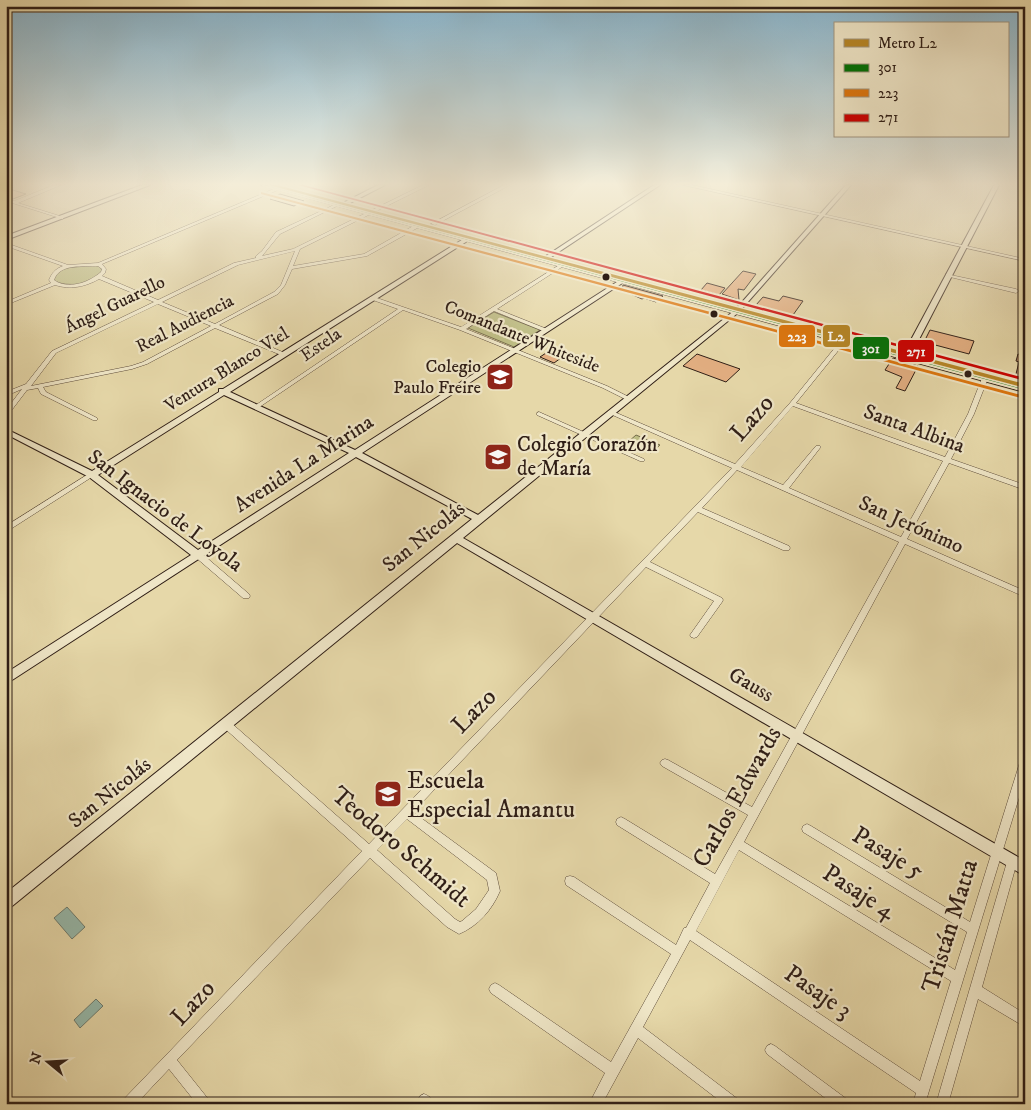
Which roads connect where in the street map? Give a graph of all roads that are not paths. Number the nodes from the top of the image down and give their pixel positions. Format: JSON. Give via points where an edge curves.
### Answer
{"nodes":[{"id":1,"x":162,"y":237,"type":"edge"},
{"id":2,"x":274,"y":237,"type":"edge"},
{"id":3,"x":323,"y":237,"type":"edge"},
{"id":4,"x":398,"y":237,"type":"edge"},
{"id":5,"x":459,"y":237,"type":"edge"},
{"id":6,"x":477,"y":237,"type":"edge"},
{"id":7,"x":577,"y":237,"type":"edge"},
{"id":8,"x":804,"y":237,"type":"edge"},
{"id":9,"x":917,"y":237,"type":"edge"},
{"id":10,"x":969,"y":237,"type":"edge"},
{"id":11,"x":467,"y":239,"type":"junction"},
{"id":12,"x":6,"y":244,"type":"edge"},
{"id":13,"x":963,"y":247,"type":"junction"},
{"id":14,"x":298,"y":249,"type":"junction"},
{"id":15,"x":277,"y":254,"type":"junction"},
{"id":16,"x":546,"y":257,"type":"junction"},
{"id":17,"x":254,"y":258,"type":"junction"},
{"id":18,"x":294,"y":260,"type":"junction"},
{"id":19,"x":1025,"y":260,"type":"edge"},
{"id":20,"x":98,"y":264,"type":"junction"},
{"id":21,"x":312,"y":264,"type":"junction"},
{"id":22,"x":564,"y":265,"type":"junction"},
{"id":23,"x":66,"y":266,"type":"junction"},
{"id":24,"x":290,"y":268,"type":"junction"},
{"id":25,"x":948,"y":276,"type":"junction"},
{"id":26,"x":99,"y":277,"type":"junction"},
{"id":27,"x":622,"y":281,"type":"junction"},
{"id":28,"x":55,"y":284,"type":"junction"},
{"id":29,"x":1016,"y":291,"type":"dead end"},
{"id":30,"x":372,"y":298,"type":"junction"},
{"id":31,"x":157,"y":301,"type":"junction"},
{"id":32,"x":6,"y":304,"type":"edge"},
{"id":33,"x":403,"y":308,"type":"junction"},
{"id":34,"x":493,"y":309,"type":"junction"},
{"id":35,"x":740,"y":309,"type":"junction"},
{"id":36,"x":215,"y":326,"type":"junction"},
{"id":37,"x":462,"y":329,"type":"junction"},
{"id":38,"x":545,"y":330,"type":"junction"},
{"id":39,"x":844,"y":340,"type":"junction"},
{"id":40,"x":514,"y":350,"type":"junction"},
{"id":41,"x":283,"y":354,"type":"junction"},
{"id":42,"x":909,"y":354,"type":"junction"},
{"id":43,"x":985,"y":378,"type":"junction"},
{"id":44,"x":31,"y":380,"type":"junction"},
{"id":45,"x":1025,"y":381,"type":"edge"},
{"id":46,"x":54,"y":383,"type":"junction"},
{"id":47,"x":40,"y":386,"type":"junction"},
{"id":48,"x":24,"y":389,"type":"junction"},
{"id":49,"x":1025,"y":389,"type":"edge"},
{"id":50,"x":222,"y":391,"type":"junction"},
{"id":51,"x":6,"y":394,"type":"edge"},
{"id":52,"x":18,"y":398,"type":"junction"},
{"id":53,"x":627,"y":398,"type":"junction"},
{"id":54,"x":792,"y":404,"type":"junction"},
{"id":55,"x":256,"y":407,"type":"junction"},
{"id":56,"x":610,"y":412,"type":"junction"},
{"id":57,"x":6,"y":414,"type":"edge"},
{"id":58,"x":539,"y":414,"type":"dead end"},
{"id":59,"x":95,"y":419,"type":"dead end"},
{"id":60,"x":6,"y":431,"type":"edge"},
{"id":61,"x":585,"y":433,"type":"junction"},
{"id":62,"x":818,"y":447,"type":"dead end"},
{"id":63,"x":355,"y":453,"type":"junction"},
{"id":64,"x":642,"y":460,"type":"dead end"},
{"id":65,"x":947,"y":460,"type":"junction"},
{"id":66,"x":736,"y":468,"type":"junction"},
{"id":67,"x":92,"y":475,"type":"junction"},
{"id":68,"x":1025,"y":488,"type":"edge"},
{"id":69,"x":784,"y":489,"type":"junction"},
{"id":70,"x":697,"y":509,"type":"junction"},
{"id":71,"x":479,"y":519,"type":"junction"},
{"id":72,"x":6,"y":530,"type":"edge"},
{"id":73,"x":456,"y":538,"type":"junction"},
{"id":74,"x":902,"y":540,"type":"junction"},
{"id":75,"x":786,"y":548,"type":"dead end"},
{"id":76,"x":197,"y":554,"type":"junction"},
{"id":77,"x":645,"y":563,"type":"junction"},
{"id":78,"x":1025,"y":594,"type":"edge"},
{"id":79,"x":246,"y":596,"type":"dead end"},
{"id":80,"x":593,"y":617,"type":"junction"},
{"id":81,"x":694,"y":635,"type":"dead end"},
{"id":82,"x":6,"y":679,"type":"edge"},
{"id":83,"x":226,"y":724,"type":"junction"},
{"id":84,"x":795,"y":734,"type":"junction"},
{"id":85,"x":1025,"y":762,"type":"edge"},
{"id":86,"x":665,"y":763,"type":"dead end"},
{"id":87,"x":406,"y":812,"type":"junction"},
{"id":88,"x":753,"y":812,"type":"junction"},
{"id":89,"x":621,"y":822,"type":"dead end"},
{"id":90,"x":807,"y":829,"type":"dead end"},
{"id":91,"x":737,"y":843,"type":"junction"},
{"id":92,"x":369,"y":851,"type":"junction"},
{"id":93,"x":996,"y":853,"type":"junction"},
{"id":94,"x":1012,"y":862,"type":"junction"},
{"id":95,"x":1025,"y":869,"type":"edge"},
{"id":96,"x":716,"y":880,"type":"junction"},
{"id":97,"x":570,"y":881,"type":"dead end"},
{"id":98,"x":6,"y":902,"type":"edge"},
{"id":99,"x":973,"y":930,"type":"junction"},
{"id":100,"x":688,"y":932,"type":"junction"},
{"id":101,"x":677,"y":952,"type":"junction"},
{"id":102,"x":958,"y":979,"type":"junction"},
{"id":103,"x":496,"y":989,"type":"dead end"},
{"id":104,"x":975,"y":990,"type":"junction"},
{"id":105,"x":1025,"y":1021,"type":"edge"},
{"id":106,"x":636,"y":1029,"type":"junction"},
{"id":107,"x":771,"y":1050,"type":"dead end"},
{"id":108,"x":169,"y":1060,"type":"junction"},
{"id":109,"x":613,"y":1071,"type":"junction"},
{"id":110,"x":923,"y":1090,"type":"junction"},
{"id":111,"x":943,"y":1103,"type":"edge"},
{"id":112,"x":127,"y":1104,"type":"edge"},
{"id":113,"x":205,"y":1104,"type":"edge"},
{"id":114,"x":595,"y":1104,"type":"edge"},
{"id":115,"x":735,"y":1104,"type":"edge"},
{"id":116,"x":844,"y":1104,"type":"edge"},
{"id":117,"x":919,"y":1104,"type":"edge"}],
"edges":[{"from":1,"to":20,"type":"street"},
{"from":2,"to":17,"type":"street","name":"Ángel Guarello","via":[[265,251]]},
{"from":3,"to":14,"type":"street","name":"Ángel Guarello"},
{"from":4,"to":21,"type":"street","via":[[365,255]]},
{"from":5,"to":11,"type":"main road"},
{"from":6,"to":16,"type":"main road"},
{"from":7,"to":16,"type":"street"},
{"from":8,"to":35,"type":"street","name":"San Nicolás"},
{"from":9,"to":13,"type":"street"},
{"from":10,"to":13,"type":"street"},
{"from":11,"to":16,"type":"main road"},
{"from":11,"to":30,"type":"street","name":"Ventura Blanco Viel"},
{"from":12,"to":23,"type":"street"},
{"from":13,"to":19,"type":"street"},
{"from":13,"to":25,"type":"street"},
{"from":14,"to":15,"type":"street","name":"Ángel Guarello"},
{"from":14,"to":18,"type":"street","name":"Real Audiencia"},
{"from":15,"to":17,"type":"street","name":"Ángel Guarello"},
{"from":15,"to":18,"type":"street"},
{"from":16,"to":22,"type":"main road"},
{"from":16,"to":35,"type":"main road"},
{"from":17,"to":31,"type":"street","name":"Ángel Guarello"},
{"from":18,"to":21,"type":"street"},
{"from":18,"to":24,"type":"street","name":"Real Audiencia"},
{"from":20,"to":23,"type":"street"},
{"from":20,"to":26,"type":"street","via":[[104,271]]},
{"from":21,"to":24,"type":"street"},
{"from":22,"to":27,"type":"main road"},
{"from":22,"to":34,"type":"street"},
{"from":23,"to":28,"type":"street","via":[[52,275],[51,280]]},
{"from":24,"to":36,"type":"street","name":"Real Audiencia","via":[[276,294]]},
{"from":25,"to":29,"type":"street"},
{"from":25,"to":42,"type":"street"},
{"from":26,"to":28,"type":"street","via":[[76,285]]},
{"from":26,"to":31,"type":"street"},
{"from":27,"to":35,"type":"main road"},
{"from":27,"to":38,"type":"street","name":"Avenida La Marina"},
{"from":28,"to":32,"type":"street"},
{"from":30,"to":33,"type":"street","name":"Comandante Whiteside"},
{"from":30,"to":41,"type":"street","name":"Ventura Blanco Viel"},
{"from":31,"to":36,"type":"street"},
{"from":31,"to":44,"type":"street","name":"Ángel Guarello","via":[[54,352]]},
{"from":33,"to":37,"type":"street","name":"Comandante Whiteside"},
{"from":33,"to":55,"type":"street","name":"Estela"},
{"from":34,"to":37,"type":"street"},
{"from":34,"to":38,"type":"street"},
{"from":35,"to":39,"type":"main road"},
{"from":35,"to":42,"type":"main road"},
{"from":35,"to":53,"type":"street","name":"San Nicolás"},
{"from":36,"to":41,"type":"street"},
{"from":36,"to":46,"type":"street","name":"Real Audiencia","via":[[139,365]]},
{"from":37,"to":40,"type":"street","name":"Comandante Whiteside"},
{"from":38,"to":40,"type":"street","name":"Avenida La Marina"},
{"from":39,"to":42,"type":"main road"},
{"from":39,"to":54,"type":"street","name":"Lazo"},
{"from":40,"to":53,"type":"street","name":"Comandante Whiteside"},
{"from":40,"to":63,"type":"street","name":"Avenida La Marina"},
{"from":41,"to":50,"type":"street","name":"Ventura Blanco Viel"},
{"from":42,"to":43,"type":"main road"},
{"from":42,"to":45,"type":"main road"},
{"from":43,"to":49,"type":"main road"},
{"from":43,"to":65,"type":"street","name":"Carlos Edwards"},
{"from":44,"to":46,"type":"street","name":"Real Audiencia"},
{"from":44,"to":48,"type":"street","name":"Ángel Guarello"},
{"from":44,"to":51,"type":"street","name":"Ángel Guarello"},
{"from":46,"to":47,"type":"street","name":"Real Audiencia"},
{"from":47,"to":48,"type":"street","name":"Real Audiencia"},
{"from":47,"to":59,"type":"street","via":[[43,393]]},
{"from":48,"to":52,"type":"street"},
{"from":50,"to":55,"type":"street"},
{"from":50,"to":67,"type":"street","name":"Ventura Blanco Viel"},
{"from":51,"to":52,"type":"street","name":"Ángel Guarello","via":[[14,394]]},
{"from":52,"to":57,"type":"street"},
{"from":53,"to":56,"type":"street","name":"San Nicolás"},
{"from":54,"to":65,"type":"street","name":"Santa Albina"},
{"from":54,"to":66,"type":"street","name":"Lazo"},
{"from":55,"to":63,"type":"street"},
{"from":56,"to":61,"type":"street","name":"San Nicolás"},
{"from":56,"to":66,"type":"street","name":"San Jerónimo"},
{"from":58,"to":61,"type":"street"},
{"from":60,"to":67,"type":"street","name":"San Ignacio de Loyola"},
{"from":61,"to":64,"type":"street"},
{"from":61,"to":71,"type":"street","name":"San Nicolás"},
{"from":62,"to":69,"type":"street"},
{"from":63,"to":71,"type":"street"},
{"from":63,"to":76,"type":"street","name":"Avenida La Marina"},
{"from":65,"to":68,"type":"street","name":"Santa Albina"},
{"from":65,"to":74,"type":"street","name":"Carlos Edwards"},
{"from":66,"to":69,"type":"street","name":"San Jerónimo"},
{"from":66,"to":70,"type":"street","name":"Lazo"},
{"from":67,"to":72,"type":"street","name":"Ventura Blanco Viel"},
{"from":67,"to":76,"type":"street","name":"San Ignacio de Loyola"},
{"from":69,"to":74,"type":"street","name":"San Jerónimo"},
{"from":70,"to":75,"type":"street"},
{"from":70,"to":77,"type":"street","name":"Lazo"},
{"from":71,"to":73,"type":"street","name":"San Nicolás"},
{"from":73,"to":80,"type":"street","name":"Gauss"},
{"from":73,"to":83,"type":"street","name":"San Nicolás"},
{"from":74,"to":78,"type":"street","name":"San Jerónimo"},
{"from":74,"to":84,"type":"street","name":"Carlos Edwards"},
{"from":76,"to":79,"type":"street","name":"San Ignacio de Loyola"},
{"from":76,"to":82,"type":"street","name":"Avenida La Marina"},
{"from":77,"to":80,"type":"street","name":"Lazo"},
{"from":77,"to":81,"type":"street","via":[[719,600]]},
{"from":80,"to":84,"type":"street","name":"Gauss"},
{"from":80,"to":87,"type":"street","name":"Lazo"},
{"from":83,"to":92,"type":"street","name":"Teodoro Schmidt"},
{"from":83,"to":98,"type":"street","name":"San Nicolás"},
{"from":84,"to":88,"type":"street","name":"Carlos Edwards"},
{"from":84,"to":93,"type":"street","name":"Gauss"},
{"from":85,"to":93,"type":"street","name":"Tristán Matta"},
{"from":86,"to":88,"type":"street"},
{"from":87,"to":92,"type":"street","name":"Lazo"},
{"from":87,"to":92,"type":"street","name":"Teodoro Schmidt","via":[[492,878],[495,891],[473,921],[459,928],[451,923]]},
{"from":88,"to":91,"type":"street","name":"Carlos Edwards"},
{"from":89,"to":96,"type":"street"},
{"from":90,"to":99,"type":"street","name":"Pasaje 5"},
{"from":91,"to":96,"type":"street","name":"Carlos Edwards"},
{"from":91,"to":102,"type":"street","name":"Pasaje 4"},
{"from":92,"to":108,"type":"street","name":"Lazo"},
{"from":93,"to":94,"type":"street","name":"Gauss"},
{"from":93,"to":99,"type":"street","name":"Tristán Matta"},
{"from":94,"to":95,"type":"street","name":"Gauss"},
{"from":94,"to":104,"type":"street","name":"Tristán Matta"},
{"from":96,"to":100,"type":"street","name":"Carlos Edwards"},
{"from":97,"to":101,"type":"street"},
{"from":99,"to":102,"type":"street","name":"Tristán Matta"},
{"from":100,"to":101,"type":"street","name":"Carlos Edwards"},
{"from":100,"to":110,"type":"street","name":"Pasaje 3"},
{"from":101,"to":106,"type":"street","name":"Carlos Edwards"},
{"from":102,"to":110,"type":"street","name":"Tristán Matta"},
{"from":103,"to":109,"type":"street"},
{"from":104,"to":105,"type":"street"},
{"from":104,"to":111,"type":"street","name":"Tristán Matta"},
{"from":106,"to":109,"type":"street","name":"Carlos Edwards"},
{"from":106,"to":115,"type":"street"},
{"from":107,"to":116,"type":"street"},
{"from":108,"to":112,"type":"street","name":"Lazo"},
{"from":108,"to":113,"type":"street"},
{"from":109,"to":114,"type":"street","name":"Carlos Edwards"},
{"from":110,"to":117,"type":"street","name":"Tristán Matta"}]}
